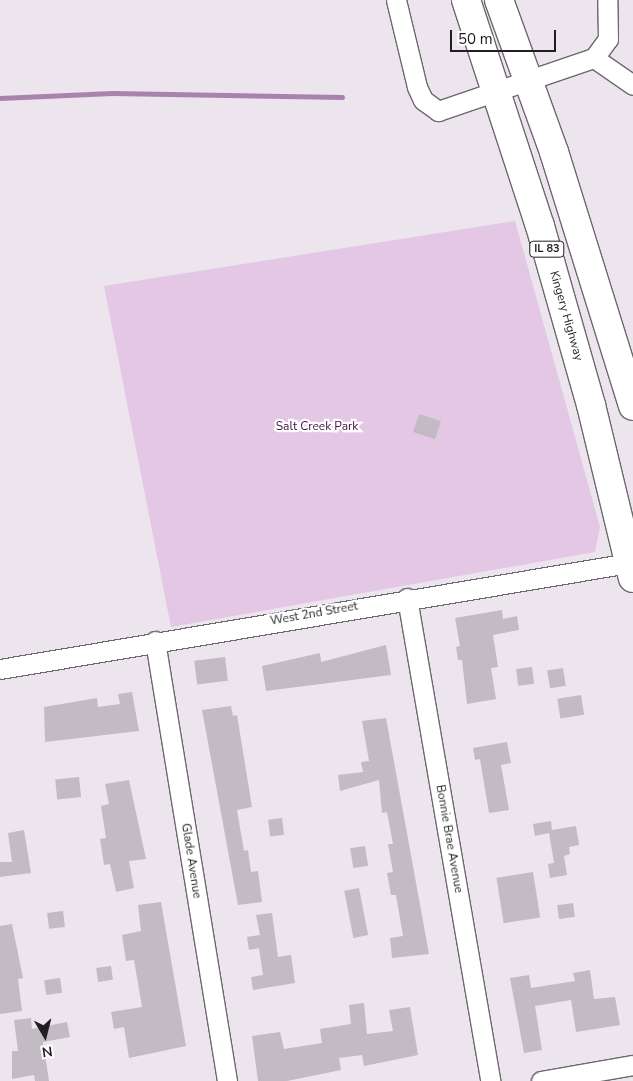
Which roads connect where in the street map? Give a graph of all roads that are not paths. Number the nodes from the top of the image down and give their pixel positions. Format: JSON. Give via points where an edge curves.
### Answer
{"nodes":[{"id":1,"x":396,"y":0,"type":"edge"},
{"id":2,"x":466,"y":0,"type":"edge"},
{"id":3,"x":500,"y":0,"type":"edge"},
{"id":4,"x":607,"y":0,"type":"edge"},
{"id":5,"x":594,"y":58,"type":"junction"},
{"id":6,"x":529,"y":83,"type":"junction"},
{"id":7,"x":633,"y":85,"type":"edge"},
{"id":8,"x":497,"y":94,"type":"junction"},
{"id":9,"x":633,"y":406,"type":"edge"},
{"id":10,"x":631,"y":571,"type":"edge"},
{"id":11,"x":407,"y":598,"type":"junction"},
{"id":12,"x":155,"y":641,"type":"junction"},
{"id":13,"x":0,"y":668,"type":"edge"},
{"id":14,"x":633,"y":1066,"type":"edge"},
{"id":15,"x":227,"y":1081,"type":"edge"},
{"id":16,"x":490,"y":1081,"type":"edge"},
{"id":17,"x":540,"y":1081,"type":"edge"}],
"edges":[{"from":1,"to":8,"type":"street","via":[[417,87],[431,107],[448,110]]},
{"from":2,"to":8,"type":"highway","name":"Kingery Highway","number":"IL 83"},
{"from":3,"to":6,"type":"highway","number":"IL 83"},
{"from":4,"to":5,"type":"street","via":[[608,39]]},
{"from":5,"to":6,"type":"street"},
{"from":5,"to":7,"type":"street"},
{"from":6,"to":8,"type":"street"},
{"from":6,"to":9,"type":"highway","number":"IL 83"},
{"from":8,"to":10,"type":"highway","name":"Kingery Highway","number":"IL 83","via":[[591,405]]},
{"from":10,"to":11,"type":"street","name":"West 2nd Street"},
{"from":11,"to":12,"type":"street","name":"West 2nd Street"},
{"from":11,"to":16,"type":"street","name":"Bonnie Brae Avenue"},
{"from":12,"to":13,"type":"street","name":"West 2nd Street"},
{"from":12,"to":15,"type":"street","name":"Glade Avenue"},
{"from":14,"to":17,"type":"street"}]}
